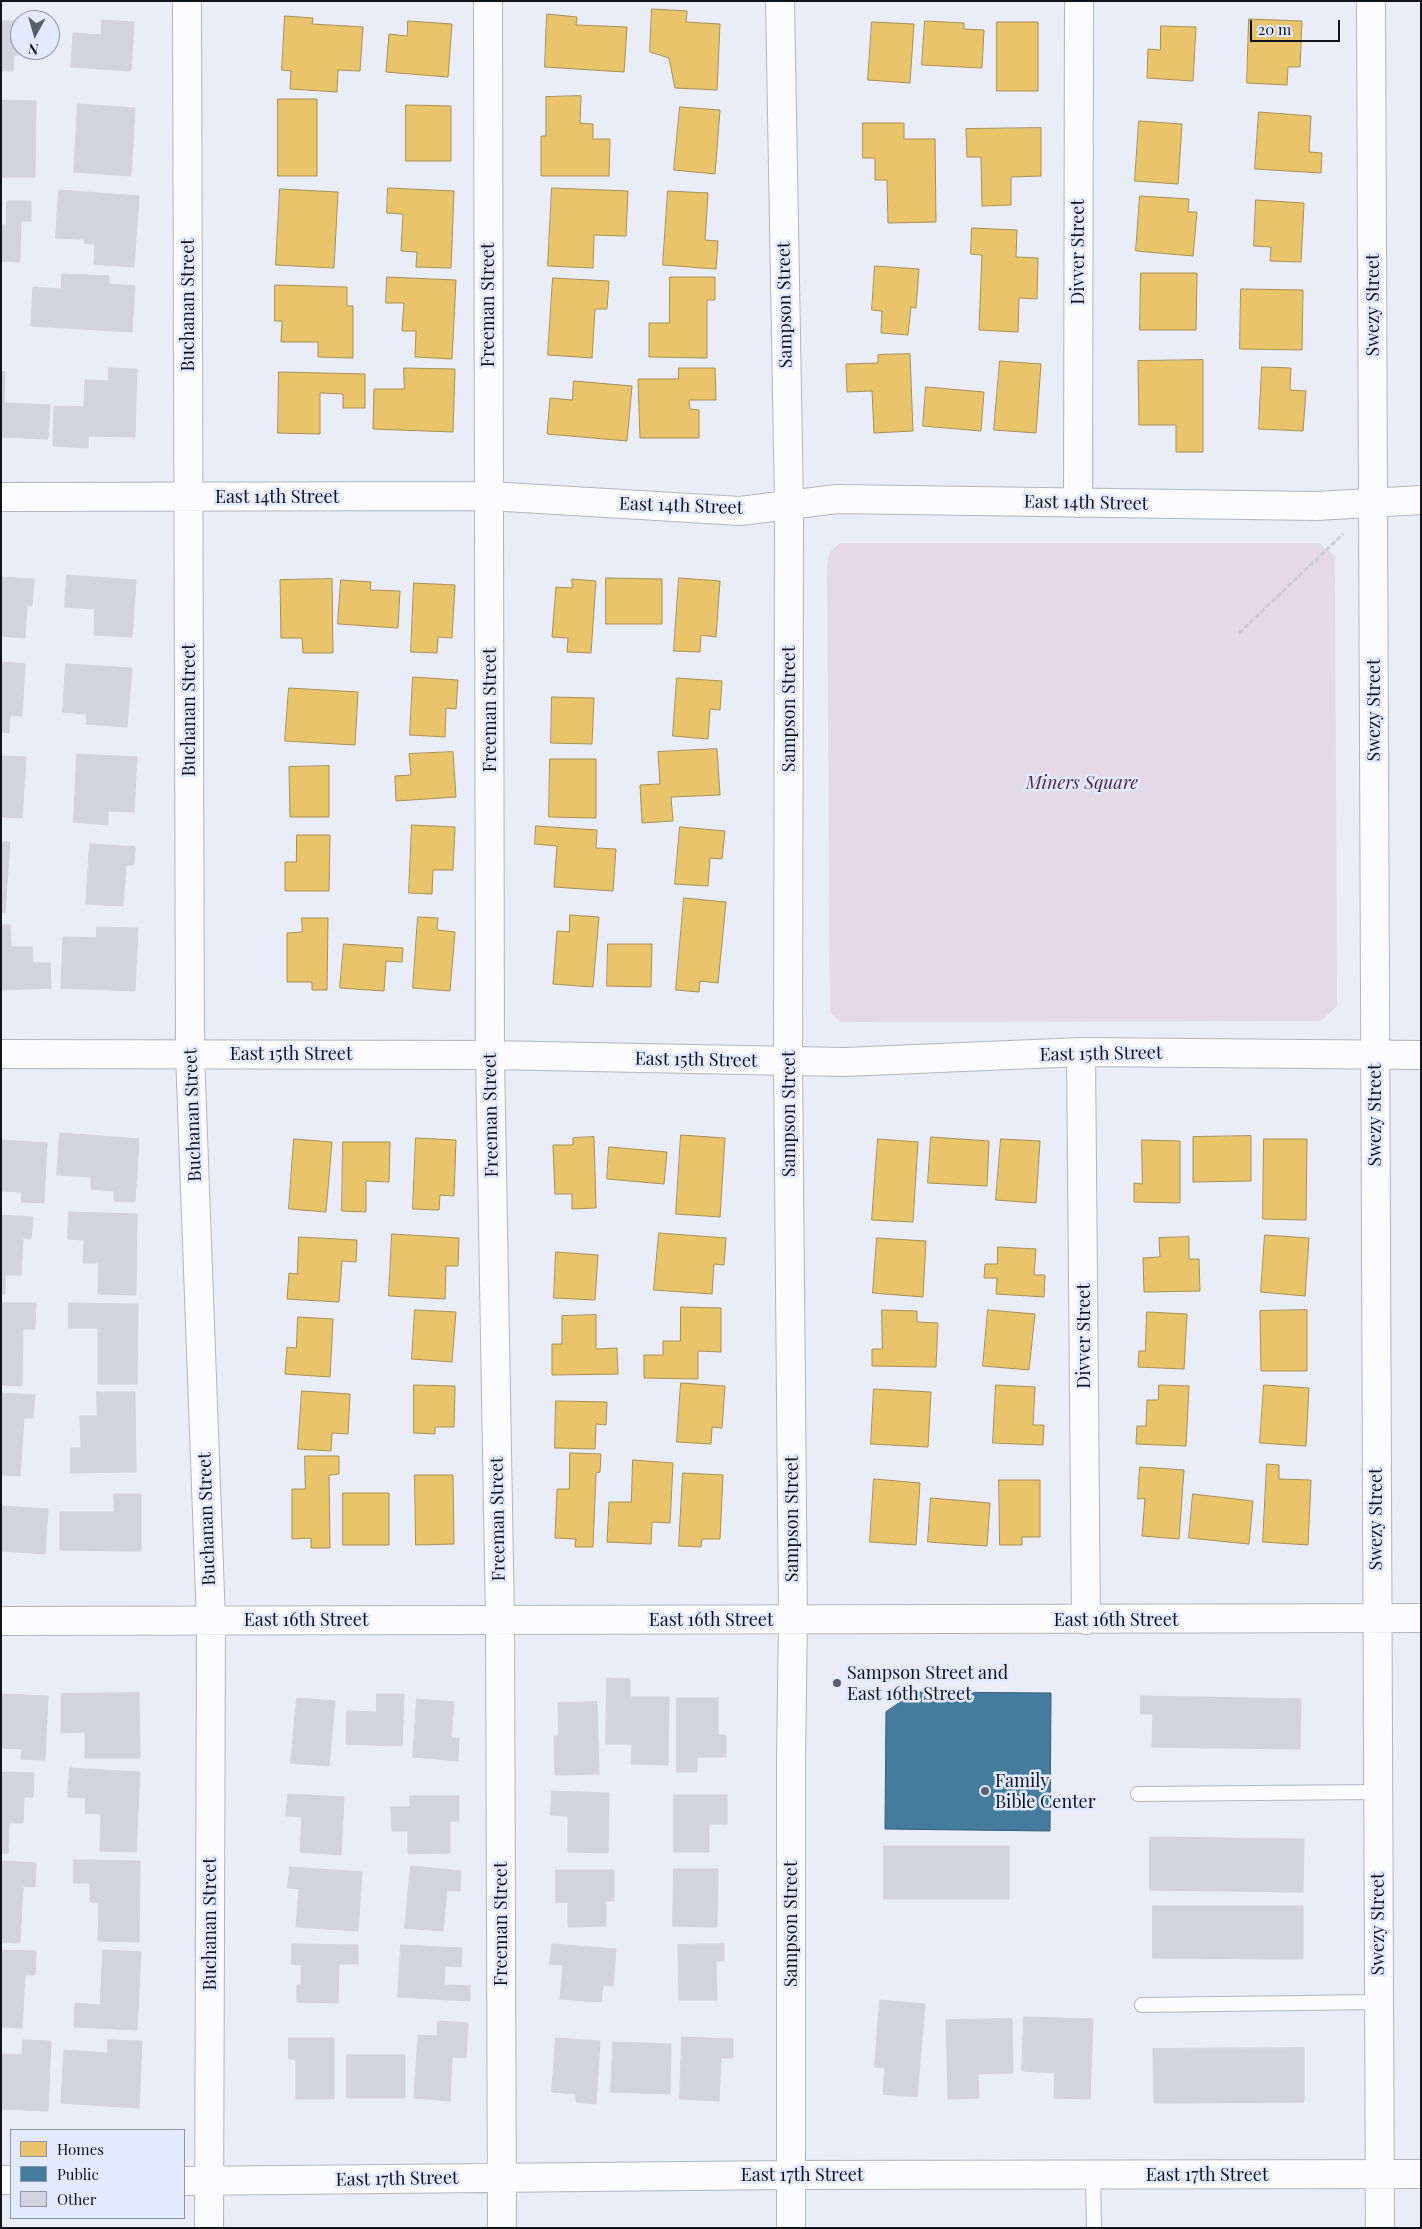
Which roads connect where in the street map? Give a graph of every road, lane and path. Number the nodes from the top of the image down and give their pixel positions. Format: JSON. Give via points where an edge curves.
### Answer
{"nodes":[{"id":1,"x":187,"y":1,"type":"edge"},
{"id":2,"x":488,"y":1,"type":"edge"},
{"id":3,"x":780,"y":1,"type":"edge"},
{"id":4,"x":1079,"y":1,"type":"edge"},
{"id":5,"x":1371,"y":1,"type":"edge"},
{"id":6,"x":489,"y":496,"type":"junction"},
{"id":7,"x":189,"y":497,"type":"junction"},
{"id":8,"x":1,"y":498,"type":"edge"},
{"id":9,"x":1421,"y":500,"type":"edge"},
{"id":10,"x":1078,"y":503,"type":"junction"},
{"id":11,"x":1374,"y":504,"type":"junction"},
{"id":12,"x":789,"y":505,"type":"junction"},
{"id":13,"x":1239,"y":633,"type":"dead end"},
{"id":14,"x":1081,"y":1052,"type":"junction"},
{"id":15,"x":1,"y":1054,"type":"edge"},
{"id":16,"x":190,"y":1054,"type":"junction"},
{"id":17,"x":490,"y":1055,"type":"junction"},
{"id":18,"x":1375,"y":1055,"type":"junction"},
{"id":19,"x":1421,"y":1055,"type":"edge"},
{"id":20,"x":788,"y":1061,"type":"junction"},
{"id":21,"x":1421,"y":1618,"type":"edge"},
{"id":22,"x":1376,"y":1619,"type":"junction"},
{"id":23,"x":792,"y":1620,"type":"junction"},
{"id":24,"x":1086,"y":1620,"type":"junction"},
{"id":25,"x":1,"y":1621,"type":"edge"},
{"id":26,"x":211,"y":1621,"type":"junction"},
{"id":27,"x":500,"y":1621,"type":"junction"},
{"id":28,"x":1378,"y":1792,"type":"junction"},
{"id":29,"x":1138,"y":1794,"type":"dead end"},
{"id":30,"x":1378,"y":2002,"type":"junction"},
{"id":31,"x":1142,"y":2006,"type":"dead end"},
{"id":32,"x":1380,"y":2174,"type":"junction"},
{"id":33,"x":1421,"y":2174,"type":"edge"},
{"id":34,"x":790,"y":2175,"type":"junction"},
{"id":35,"x":1093,"y":2175,"type":"junction"},
{"id":36,"x":502,"y":2178,"type":"junction"},
{"id":37,"x":196,"y":2181,"type":"edge"},
{"id":38,"x":209,"y":2228,"type":"edge"},
{"id":39,"x":502,"y":2228,"type":"edge"},
{"id":40,"x":791,"y":2228,"type":"edge"},
{"id":41,"x":1094,"y":2228,"type":"edge"},
{"id":42,"x":1380,"y":2228,"type":"edge"}],
"edges":[{"from":1,"to":7,"type":"street","name":"Buchanan Street"},
{"from":2,"to":6,"type":"street","name":"Freeman Street"},
{"from":3,"to":12,"type":"street","name":"Sampson Street"},
{"from":4,"to":10,"type":"street","name":"Divver Street"},
{"from":5,"to":11,"type":"street","name":"Swezy Street"},
{"from":6,"to":7,"type":"street","name":"East 14th Street"},
{"from":6,"to":12,"type":"street","name":"East 14th Street","via":[[740,511]]},
{"from":6,"to":17,"type":"street","name":"Freeman Street"},
{"from":7,"to":8,"type":"street","name":"East 14th Street"},
{"from":7,"to":16,"type":"street","name":"Buchanan Street"},
{"from":9,"to":11,"type":"street","name":"East 14th Street"},
{"from":10,"to":11,"type":"street","name":"East 14th Street"},
{"from":10,"to":12,"type":"street","name":"East 14th Street","via":[[837,499]]},
{"from":11,"to":13,"type":"path"},
{"from":11,"to":18,"type":"street","name":"Swezy Street"},
{"from":12,"to":20,"type":"street","name":"Sampson Street"},
{"from":14,"to":18,"type":"street","name":"East 15th Street"},
{"from":14,"to":20,"type":"street","name":"East 15th Street","via":[[845,1062]]},
{"from":14,"to":24,"type":"street","name":"Divver Street"},
{"from":15,"to":16,"type":"street","name":"East 15th Street"},
{"from":16,"to":17,"type":"street","name":"East 15th Street"},
{"from":16,"to":26,"type":"street","name":"Buchanan Street"},
{"from":17,"to":20,"type":"street","name":"East 15th Street"},
{"from":17,"to":27,"type":"street","name":"Freeman Street"},
{"from":18,"to":19,"type":"street","name":"East 15th Street"},
{"from":18,"to":22,"type":"street","name":"Swezy Street"},
{"from":20,"to":23,"type":"street","name":"Sampson Street"},
{"from":21,"to":22,"type":"street","name":"East 16th Street"},
{"from":22,"to":24,"type":"street","name":"East 16th Street"},
{"from":22,"to":28,"type":"street","name":"Swezy Street"},
{"from":23,"to":24,"type":"street","name":"East 16th Street"},
{"from":23,"to":27,"type":"street","name":"East 16th Street"},
{"from":23,"to":34,"type":"street","name":"Sampson Street"},
{"from":25,"to":26,"type":"street","name":"East 16th Street"},
{"from":26,"to":27,"type":"street","name":"East 16th Street"},
{"from":26,"to":37,"type":"street","name":"Buchanan Street"},
{"from":27,"to":36,"type":"street","name":"Freeman Street"},
{"from":28,"to":29,"type":"lane"},
{"from":28,"to":30,"type":"street","name":"Swezy Street"},
{"from":30,"to":31,"type":"lane"},
{"from":30,"to":32,"type":"street","name":"Swezy Street"},
{"from":32,"to":33,"type":"street","name":"East 17th Street"},
{"from":32,"to":35,"type":"street","name":"East 17th Street"},
{"from":32,"to":42,"type":"street","name":"Swezy Street"},
{"from":34,"to":35,"type":"street","name":"East 17th Street"},
{"from":34,"to":36,"type":"street","name":"East 17th Street"},
{"from":34,"to":40,"type":"street","name":"Sampson Street"},
{"from":35,"to":41,"type":"lane"},
{"from":36,"to":37,"type":"street","name":"East 17th Street"},
{"from":36,"to":39,"type":"street","name":"Freeman Street"},
{"from":37,"to":38,"type":"street","name":"Buchanan Street"}]}
